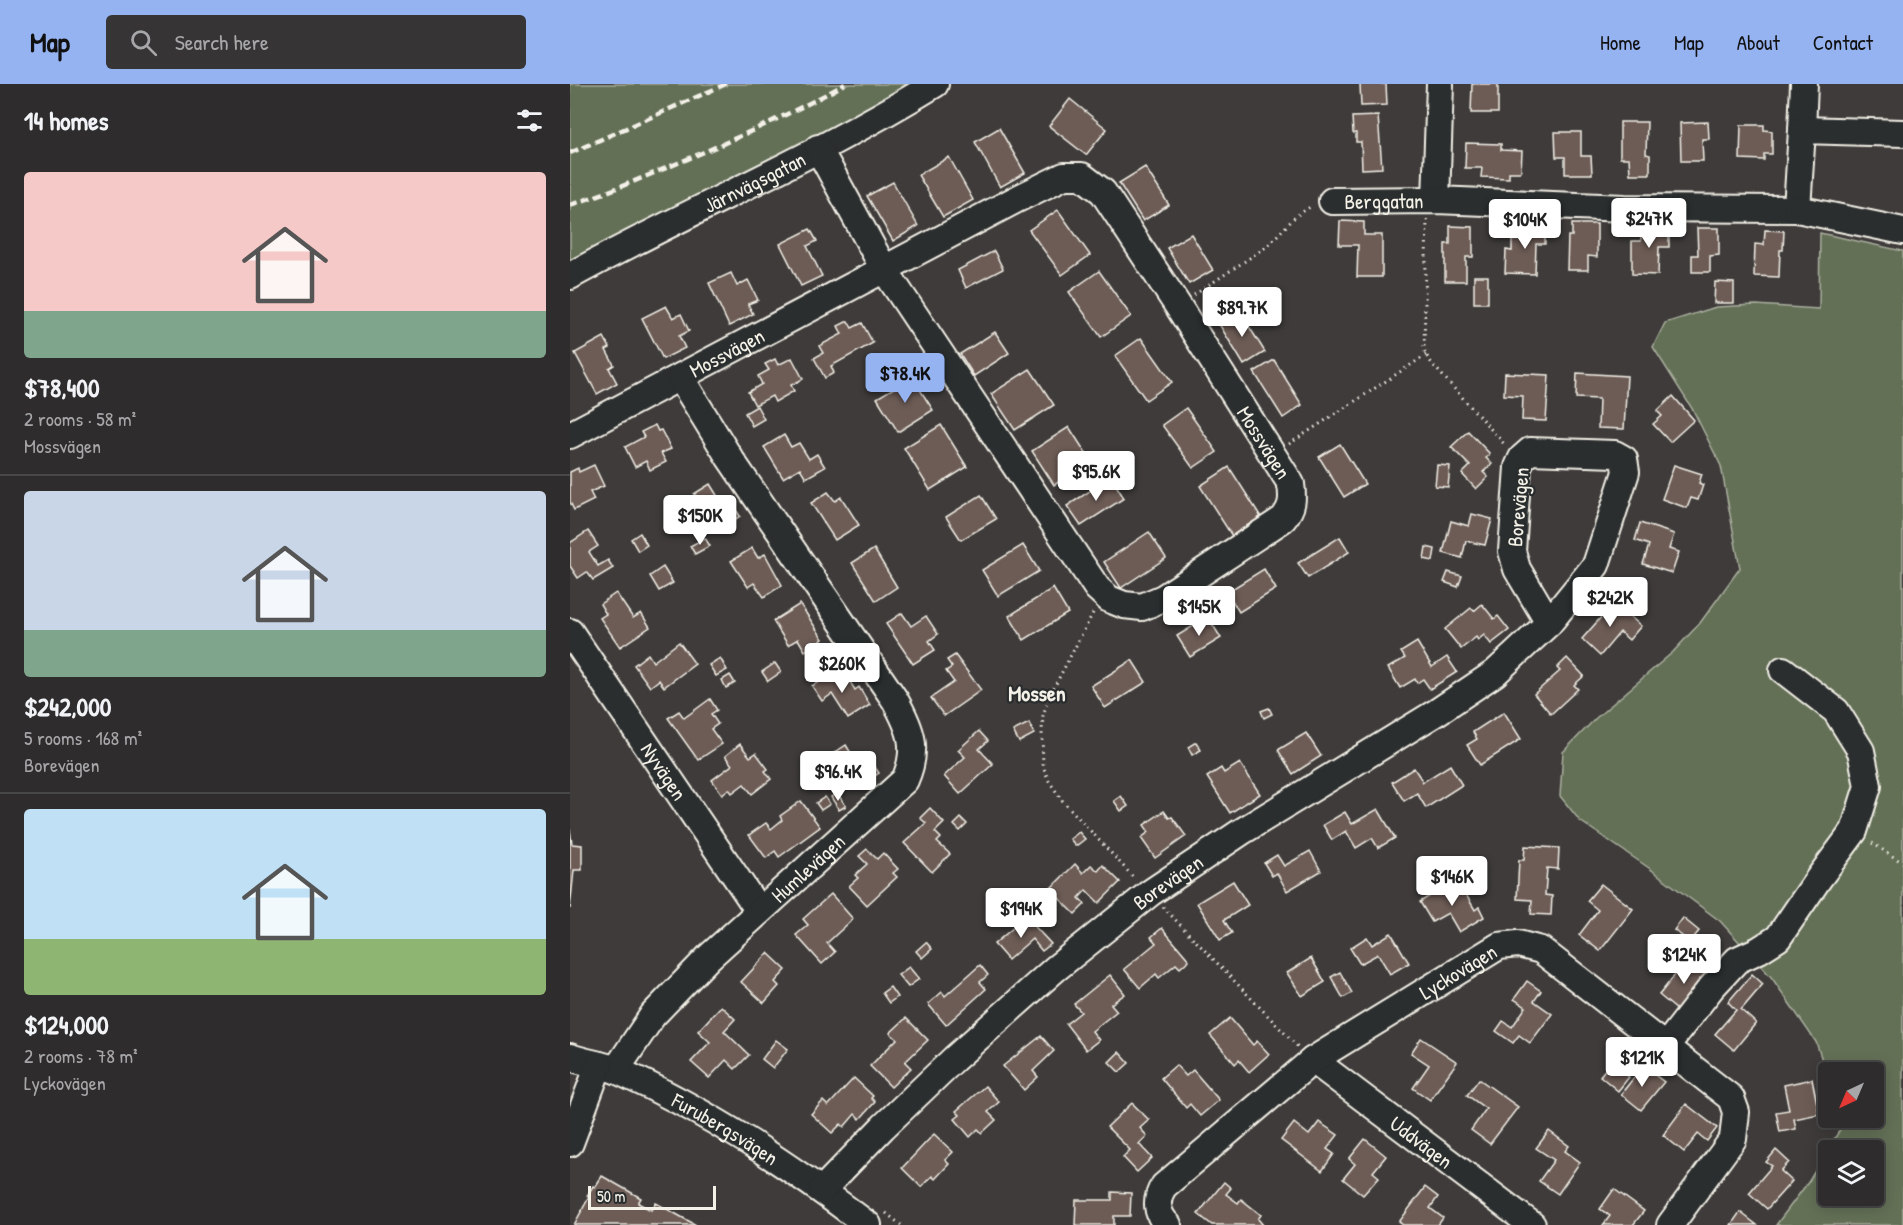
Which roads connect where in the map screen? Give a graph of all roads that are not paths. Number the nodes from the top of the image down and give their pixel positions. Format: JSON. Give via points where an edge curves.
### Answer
{"nodes":[{"id":1,"x":935,"y":84,"type":"edge"},
{"id":2,"x":1440,"y":84,"type":"edge"},
{"id":3,"x":1804,"y":84,"type":"edge"},
{"id":4,"x":1802,"y":130,"type":"junction"},
{"id":5,"x":1903,"y":133,"type":"edge"},
{"id":6,"x":818,"y":148,"type":"junction"},
{"id":7,"x":1432,"y":200,"type":"junction"},
{"id":8,"x":1332,"y":201,"type":"road end"},
{"id":9,"x":1797,"y":208,"type":"junction"},
{"id":10,"x":1903,"y":231,"type":"edge"},
{"id":11,"x":884,"y":268,"type":"junction"},
{"id":12,"x":570,"y":276,"type":"edge"},
{"id":13,"x":680,"y":377,"type":"junction"},
{"id":14,"x":570,"y":435,"type":"edge"},
{"id":15,"x":1549,"y":622,"type":"junction"},
{"id":16,"x":570,"y":632,"type":"edge"},
{"id":17,"x":1783,"y":669,"type":"dead end"},
{"id":18,"x":759,"y":911,"type":"junction"},
{"id":19,"x":1666,"y":1047,"type":"junction"},
{"id":20,"x":570,"y":1057,"type":"edge"},
{"id":21,"x":1313,"y":1060,"type":"junction"},
{"id":22,"x":608,"y":1068,"type":"junction"},
{"id":23,"x":570,"y":1143,"type":"edge"},
{"id":24,"x":822,"y":1190,"type":"junction"},
{"id":25,"x":868,"y":1225,"type":"edge"},
{"id":26,"x":1168,"y":1225,"type":"edge"},
{"id":27,"x":1532,"y":1225,"type":"edge"},
{"id":28,"x":1670,"y":1225,"type":"edge"}],
"edges":[{"from":1,"to":6,"type":"street","name":"Järnvägsgatan"},
{"from":2,"to":7,"type":"street","name":"Berggatan"},
{"from":3,"to":4,"type":"street"},
{"from":4,"to":5,"type":"street"},
{"from":4,"to":9,"type":"street"},
{"from":6,"to":11,"type":"street","name":"Mossvägen"},
{"from":6,"to":12,"type":"street","name":"Järnvägsgatan"},
{"from":7,"to":8,"type":"street","name":"Berggatan"},
{"from":7,"to":9,"type":"street","name":"Berggatan","via":[[1624,208]]},
{"from":9,"to":10,"type":"street","name":"Berggatan"},
{"from":11,"to":11,"type":"street","name":"Mossvägen","via":[[1064,176],[1082,176],[1103,192],[1291,484],[1291,511],[1162,598],[1142,607],[1109,599],[1058,532]]},
{"from":11,"to":13,"type":"street","name":"Mossvägen"},
{"from":13,"to":14,"type":"street","name":"Mossvägen"},
{"from":13,"to":18,"type":"street","name":"Humlevägen","via":[[895,700],[909,724],[913,743],[912,763],[905,780]]},
{"from":15,"to":15,"type":"street","name":"Borevägen","via":[[1596,565],[1626,472],[1624,459],[1615,454],[1530,451],[1518,467],[1512,551],[1517,569]]},
{"from":15,"to":24,"type":"street","name":"Borevägen","via":[[1495,673],[1241,832],[1150,894],[1055,969],[954,1059]]},
{"from":16,"to":18,"type":"street","name":"Nyvägen"},
{"from":17,"to":19,"type":"street","via":[[1836,711],[1861,751],[1868,786],[1854,831],[1778,938],[1737,960]]},
{"from":18,"to":22,"type":"street","name":"Humlevägen","via":[[653,1015]]},
{"from":19,"to":21,"type":"street","name":"Lyckovägen","via":[[1541,950],[1518,944],[1499,946]]},
{"from":19,"to":28,"type":"street","name":"Lyckovägen","via":[[1731,1098],[1736,1112],[1733,1139]]},
{"from":20,"to":22,"type":"street","name":"Furubergsvägen"},
{"from":21,"to":26,"type":"street","name":"Lyckovägen","via":[[1164,1186],[1157,1203],[1160,1218]]},
{"from":21,"to":27,"type":"street","name":"Uddvägen"},
{"from":22,"to":23,"type":"street","name":"Humlevägen"},
{"from":22,"to":24,"type":"street","name":"Furubergsvägen","via":[[739,1136]]},
{"from":24,"to":25,"type":"street","name":"Furubergsvägen"}]}
